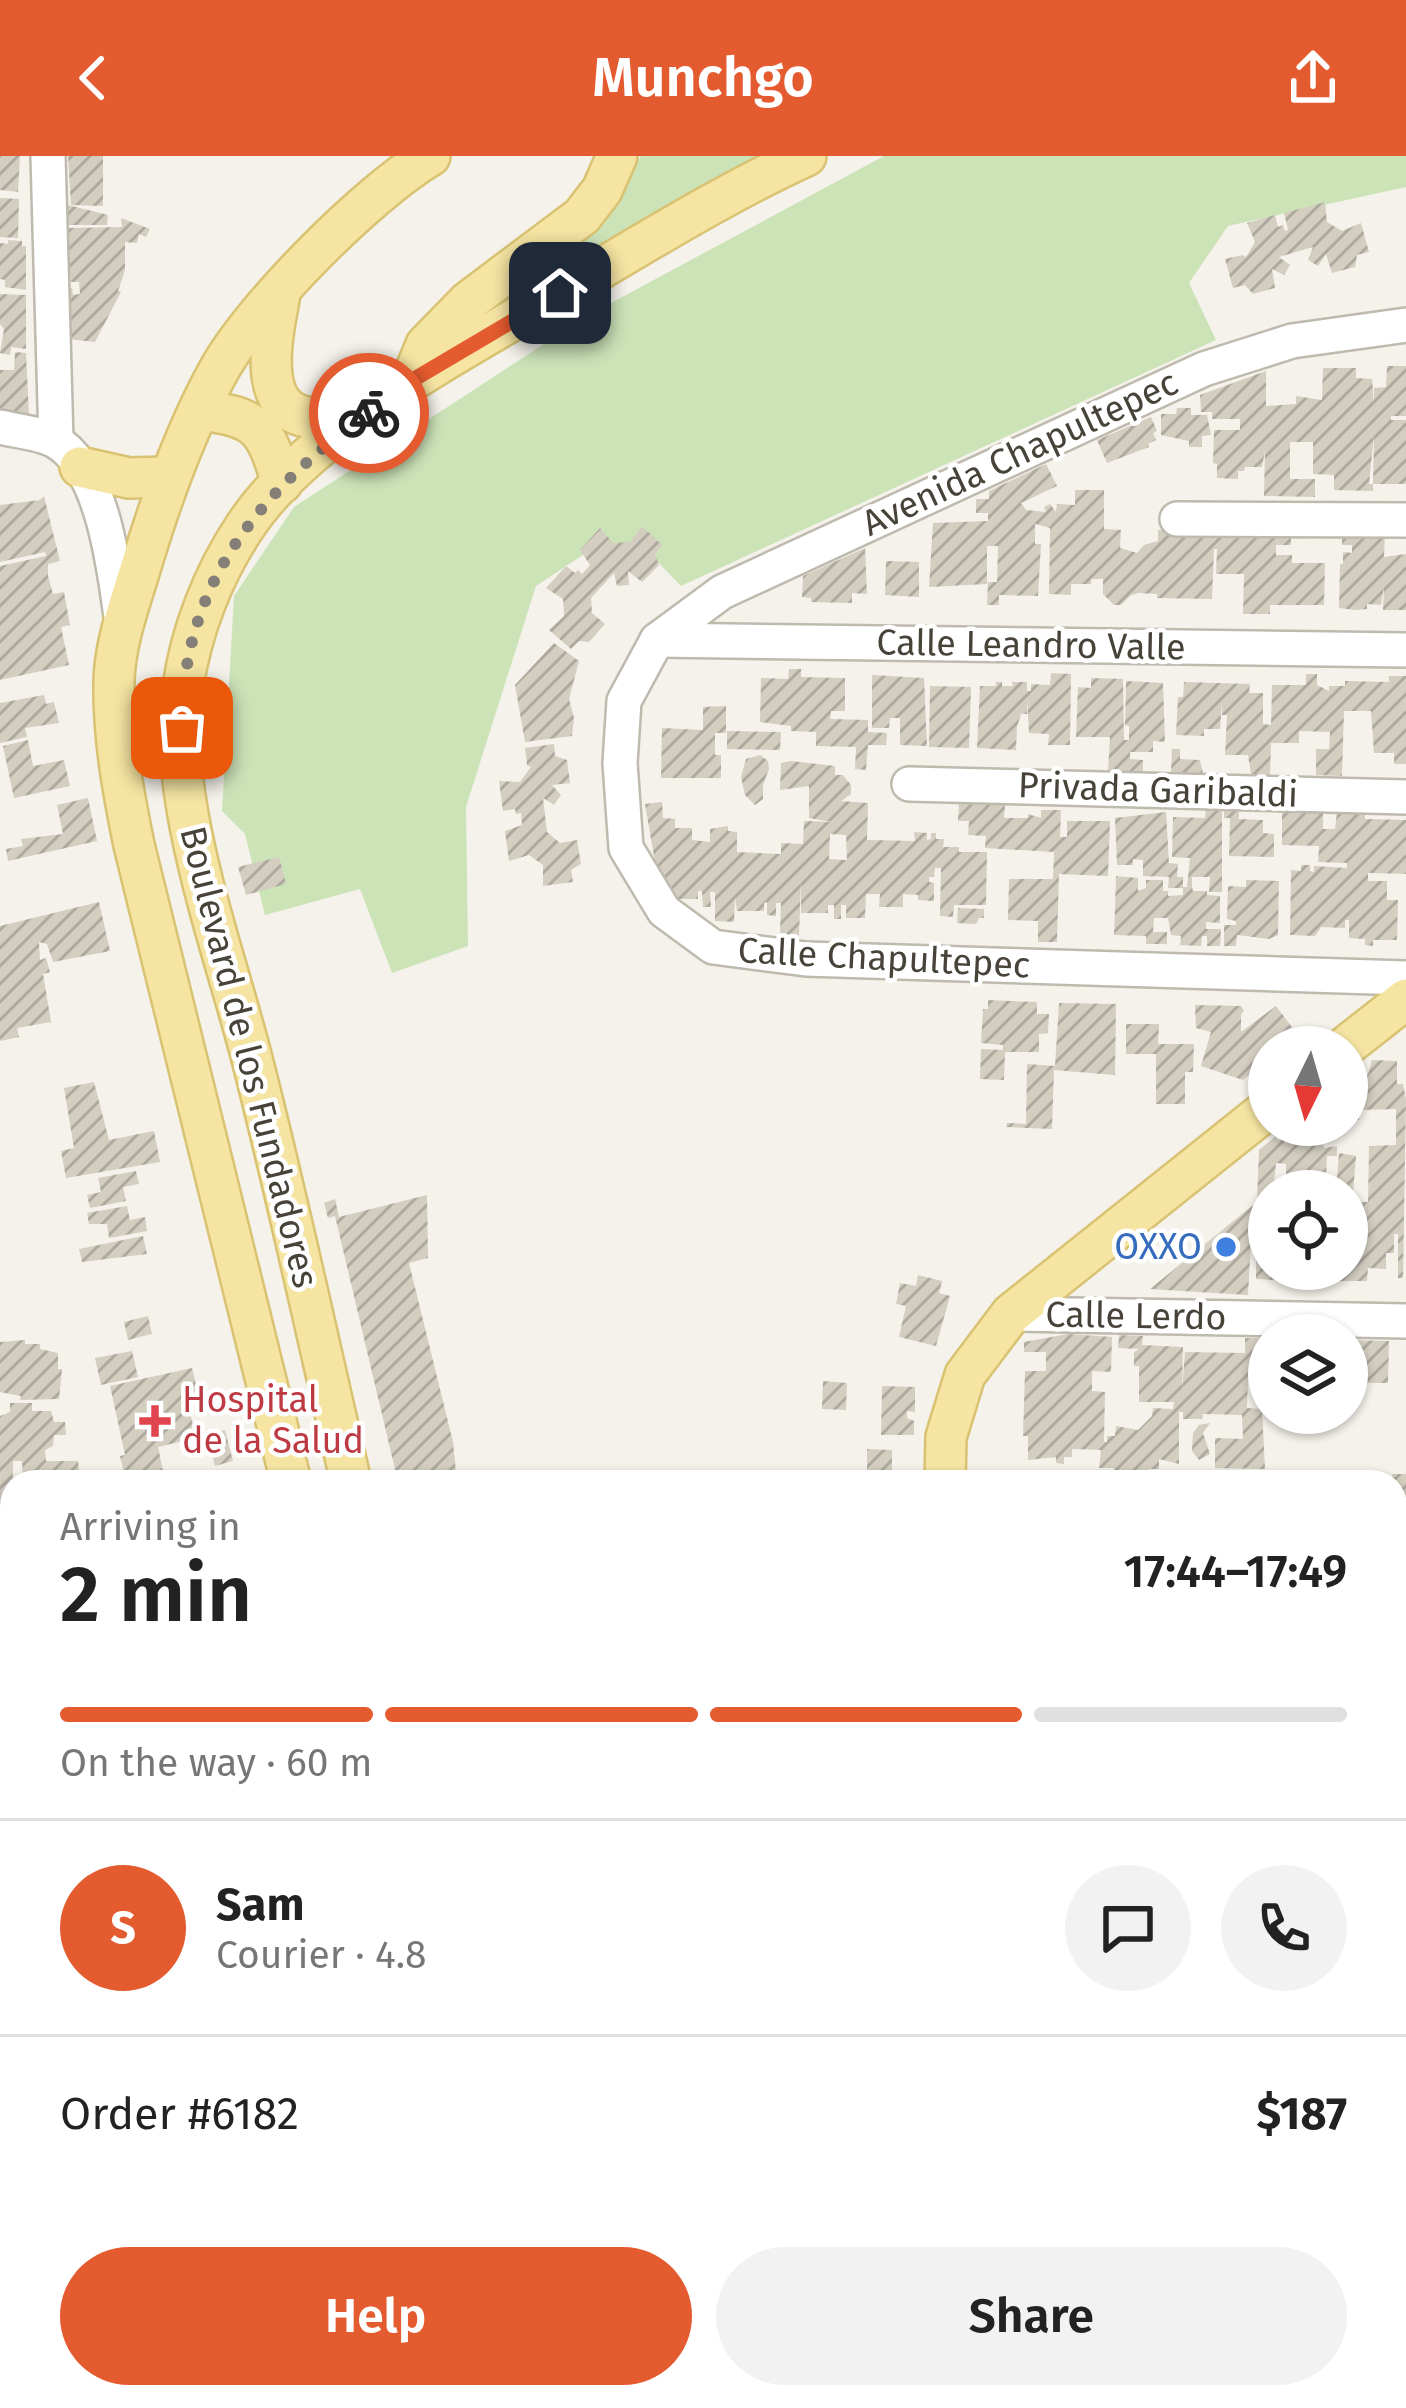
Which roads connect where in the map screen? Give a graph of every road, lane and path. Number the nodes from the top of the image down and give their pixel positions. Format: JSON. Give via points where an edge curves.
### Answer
{"nodes":[{"id":1,"x":47,"y":156,"type":"edge"},
{"id":2,"x":430,"y":156,"type":"edge"},
{"id":3,"x":617,"y":156,"type":"edge"},
{"id":4,"x":806,"y":156,"type":"edge"},
{"id":5,"x":280,"y":294,"type":"junction"},
{"id":6,"x":1406,"y":325,"type":"edge"},
{"id":7,"x":411,"y":381,"type":"junction"},
{"id":8,"x":376,"y":408,"type":"junction"},
{"id":9,"x":201,"y":410,"type":"junction"},
{"id":10,"x":0,"y":427,"type":"edge"},
{"id":11,"x":68,"y":454,"type":"junction"},
{"id":12,"x":170,"y":477,"type":"junction"},
{"id":13,"x":282,"y":483,"type":"junction"},
{"id":14,"x":1177,"y":519,"type":"dead end"},
{"id":15,"x":1406,"y":520,"type":"edge"},
{"id":16,"x":123,"y":626,"type":"junction"},
{"id":17,"x":657,"y":640,"type":"junction"},
{"id":18,"x":1406,"y":650,"type":"edge"},
{"id":19,"x":909,"y":784,"type":"dead end"},
{"id":20,"x":1406,"y":797,"type":"edge"},
{"id":21,"x":1406,"y":978,"type":"edge"},
{"id":22,"x":1406,"y":999,"type":"edge"},
{"id":23,"x":1368,"y":1029,"type":"edge"},
{"id":24,"x":1248,"y":1125,"type":"edge"},
{"id":25,"x":1010,"y":1313,"type":"junction"},
{"id":26,"x":1406,"y":1321,"type":"edge"},
{"id":27,"x":289,"y":1470,"type":"edge"},
{"id":28,"x":348,"y":1470,"type":"edge"},
{"id":29,"x":945,"y":1470,"type":"edge"}],
"edges":[{"from":1,"to":11,"type":"street"},
{"from":2,"to":5,"type":"main road","name":"Boulevard de los Fundadores","via":[[376,195]]},
{"from":3,"to":7,"type":"main road","via":[[582,216],[469,302],[426,345]]},
{"from":4,"to":7,"type":"main road","name":"Boulevard de los Fundadores","via":[[746,183]]},
{"from":5,"to":8,"type":"main road","via":[[271,374],[284,404],[318,418]]},
{"from":5,"to":9,"type":"main road","name":"Boulevard de los Fundadores","via":[[219,369]]},
{"from":6,"to":17,"type":"street","name":"Avenida Chapultepec","via":[[1292,340],[1204,369],[722,592]]},
{"from":7,"to":8,"type":"main road","name":"Boulevard de los Fundadores"},
{"from":8,"to":13,"type":"main road","name":"Boulevard de los Fundadores"},
{"from":9,"to":12,"type":"main road","name":"Boulevard de los Fundadores"},
{"from":9,"to":13,"type":"main road","via":[[260,428]]},
{"from":10,"to":11,"type":"street"},
{"from":11,"to":12,"type":"main road","via":[[129,478]]},
{"from":11,"to":16,"type":"street","via":[[101,516]]},
{"from":12,"to":16,"type":"main road","name":"Boulevard de los Fundadores"},
{"from":13,"to":28,"type":"main road","name":"Boulevard de los Fundadores","via":[[245,525],[199,619],[182,691],[182,766]]},
{"from":14,"to":15,"type":"street"},
{"from":16,"to":27,"type":"main road","name":"Boulevard de los Fundadores","via":[[114,678],[122,784]]},
{"from":17,"to":18,"type":"street","name":"Calle Leandro Valle"},
{"from":17,"to":21,"type":"street","name":"Calle Chapultepec","via":[[624,701],[626,848],[664,911],[713,947],[806,959]]},
{"from":19,"to":20,"type":"street","name":"Privada Garibaldi"},
{"from":22,"to":23,"type":"main road"},
{"from":24,"to":25,"type":"main road"},
{"from":25,"to":26,"type":"street","name":"Calle Lerdo"},
{"from":25,"to":29,"type":"main road","via":[[965,1375]]}]}
